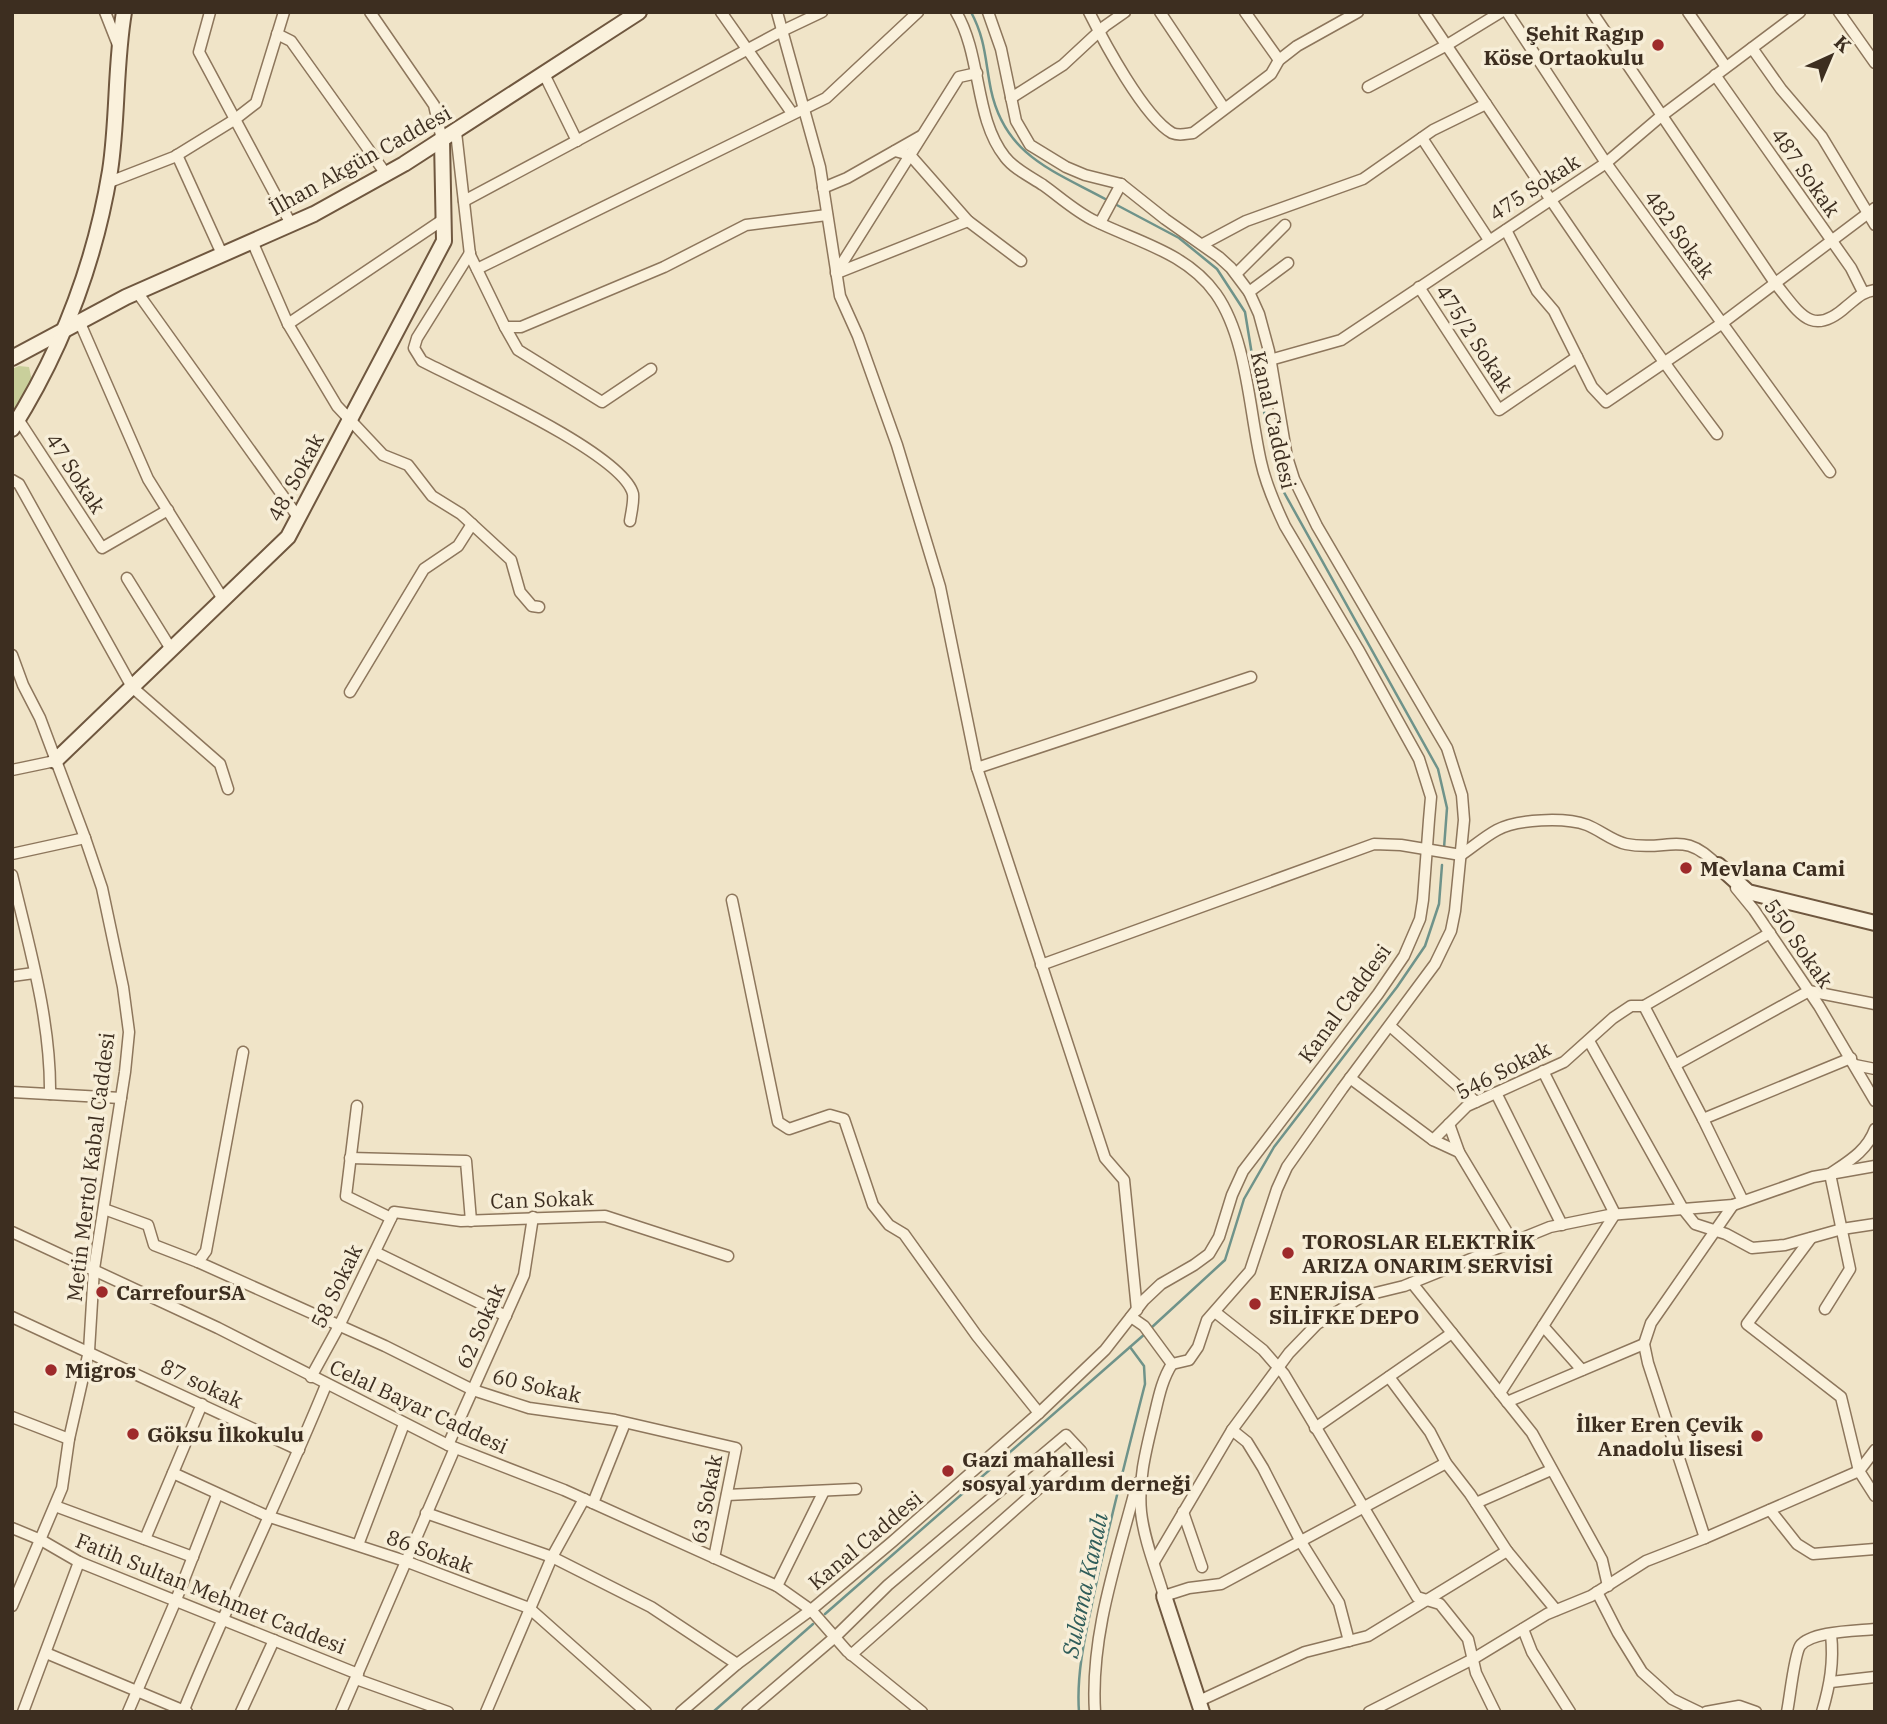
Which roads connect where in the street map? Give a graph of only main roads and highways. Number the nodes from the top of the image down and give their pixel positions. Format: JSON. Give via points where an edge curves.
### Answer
{"nodes":[{"id":1,"x":124,"y":12,"type":"edge"},
{"id":2,"x":639,"y":12,"type":"edge"},
{"id":3,"x":442,"y":141,"type":"junction"},
{"id":4,"x":64,"y":332,"type":"junction"},
{"id":5,"x":12,"y":358,"type":"edge"},
{"id":6,"x":15,"y":424,"type":"edge"},
{"id":7,"x":55,"y":761,"type":"road end"},
{"id":8,"x":1718,"y":865,"type":"road end"},
{"id":9,"x":1875,"y":923,"type":"edge"},
{"id":10,"x":1164,"y":1596,"type":"road end"},
{"id":11,"x":1200,"y":1706,"type":"edge"}],
"edges":[{"from":1,"to":4,"type":"main road","via":[[107,183],[94,242]]},
{"from":2,"to":3,"type":"main road","name":"İlhan Akgün Caddesi"},
{"from":3,"to":4,"type":"main road","name":"İlhan Akgün Caddesi","via":[[314,214],[137,292]]},
{"from":3,"to":7,"type":"main road","name":"48. Sokak","via":[[444,241],[288,537]]},
{"from":4,"to":5,"type":"main road","name":"İlhan Akgün Caddesi"},
{"from":4,"to":6,"type":"main road"},
{"from":8,"to":9,"type":"main road","via":[[1748,892]]},
{"from":10,"to":11,"type":"main road"}]}
